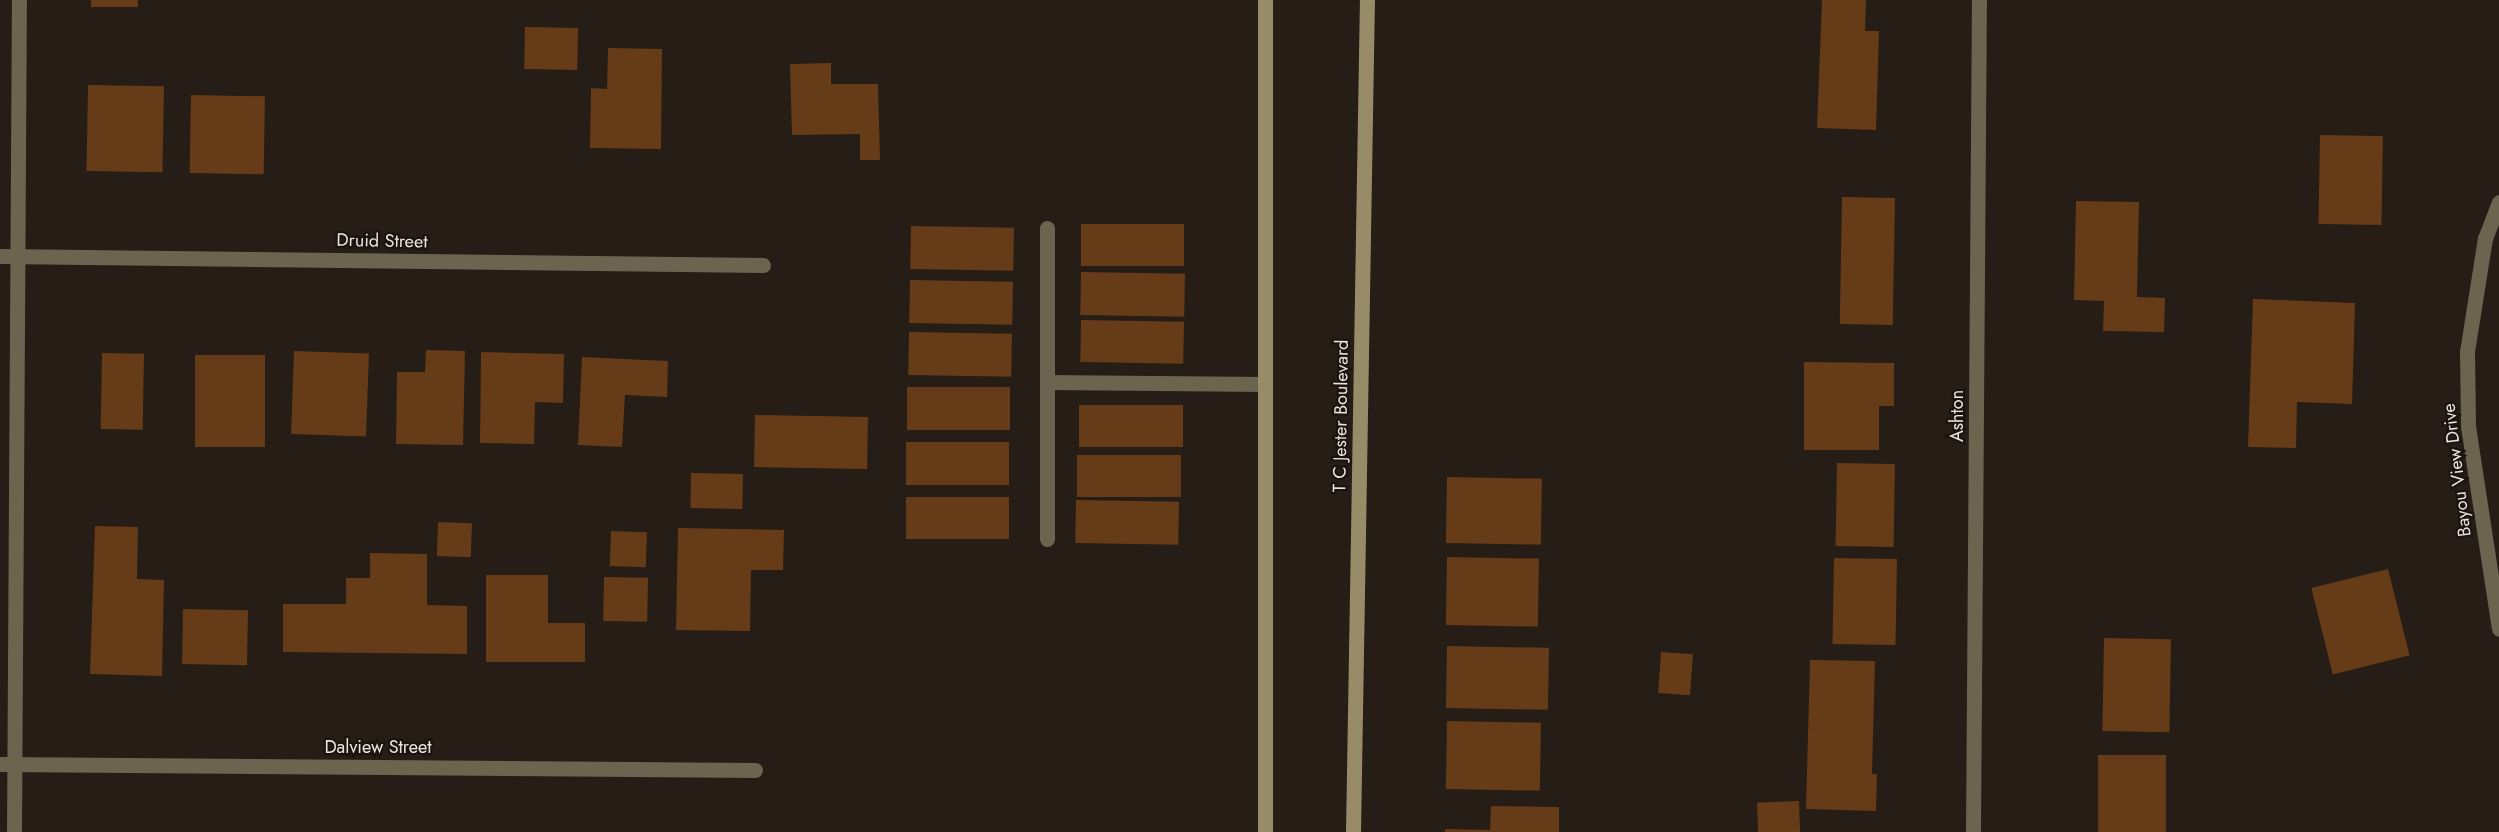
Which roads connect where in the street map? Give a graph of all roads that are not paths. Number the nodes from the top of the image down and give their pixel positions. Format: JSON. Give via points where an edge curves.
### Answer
{"nodes":[{"id":1,"x":19,"y":0,"type":"edge"},
{"id":2,"x":1265,"y":0,"type":"edge"},
{"id":3,"x":1367,"y":0,"type":"edge"},
{"id":4,"x":1979,"y":0,"type":"edge"},
{"id":5,"x":2499,"y":202,"type":"edge"},
{"id":6,"x":1047,"y":228,"type":"dead end"},
{"id":7,"x":0,"y":256,"type":"edge"},
{"id":8,"x":18,"y":257,"type":"junction"},
{"id":9,"x":763,"y":266,"type":"dead end"},
{"id":10,"x":1047,"y":382,"type":"junction"},
{"id":11,"x":1265,"y":384,"type":"junction"},
{"id":12,"x":1047,"y":539,"type":"dead end"},
{"id":13,"x":2499,"y":629,"type":"edge"},
{"id":14,"x":7,"y":764,"type":"edge"},
{"id":15,"x":755,"y":770,"type":"dead end"},
{"id":16,"x":14,"y":832,"type":"edge"},
{"id":17,"x":1265,"y":832,"type":"edge"},
{"id":18,"x":1353,"y":832,"type":"edge"},
{"id":19,"x":1973,"y":832,"type":"edge"}],
"edges":[{"from":1,"to":8,"type":"street"},
{"from":2,"to":11,"type":"main road"},
{"from":3,"to":18,"type":"main road","name":"T C Jester Boulevard"},
{"from":4,"to":19,"type":"street","name":"Ashton"},
{"from":5,"to":13,"type":"street","name":"Bayou View Drive","via":[[2485,238],[2467,352],[2468,426]]},
{"from":6,"to":10,"type":"street"},
{"from":7,"to":8,"type":"street","name":"Druid Street"},
{"from":8,"to":9,"type":"street","name":"Druid Street"},
{"from":8,"to":14,"type":"street"},
{"from":10,"to":11,"type":"street"},
{"from":10,"to":12,"type":"street"},
{"from":11,"to":17,"type":"main road"},
{"from":14,"to":15,"type":"street","name":"Dalview Street"},
{"from":14,"to":16,"type":"street"}]}
